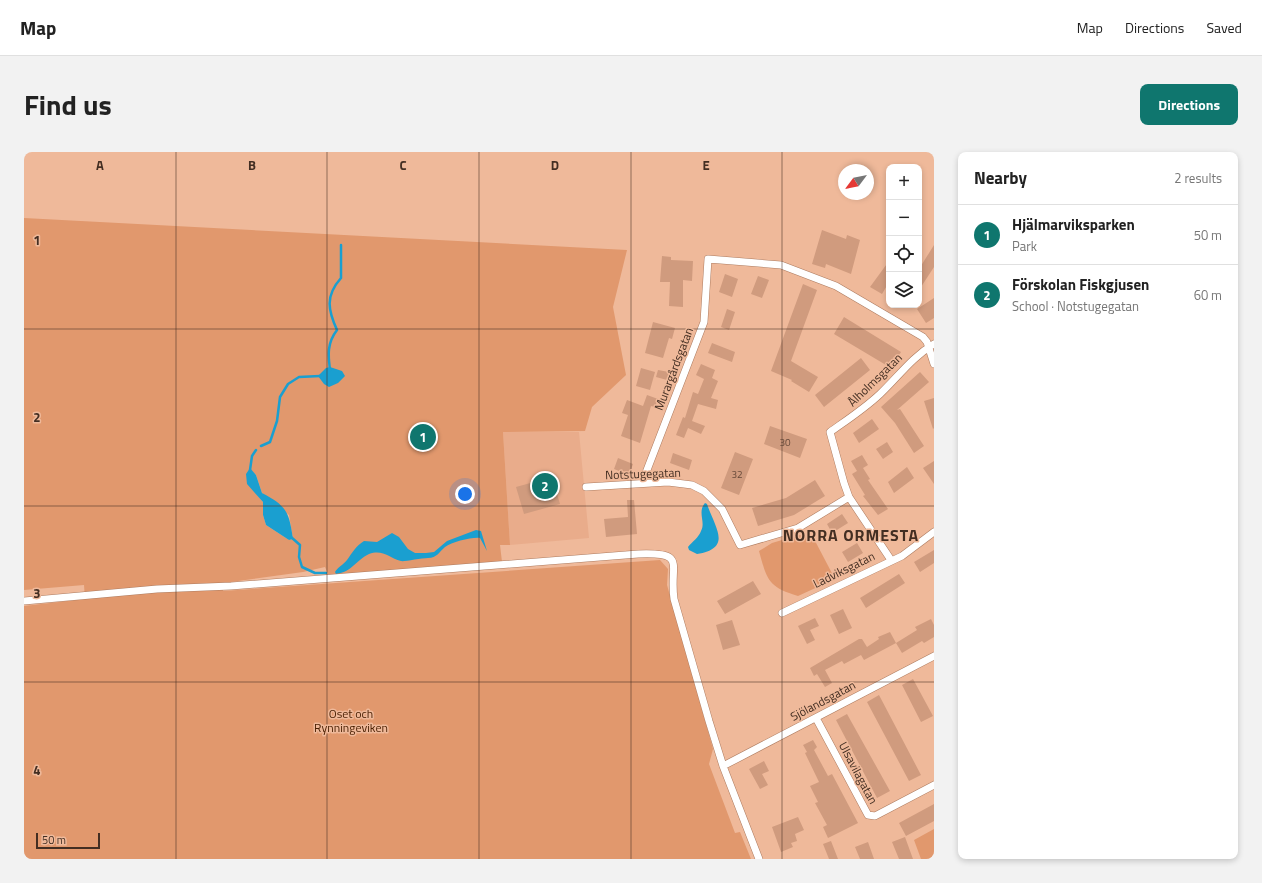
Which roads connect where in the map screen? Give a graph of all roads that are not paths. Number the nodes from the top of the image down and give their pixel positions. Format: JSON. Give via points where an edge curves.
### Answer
{"nodes":[{"id":1,"x":931,"y":345,"type":"edge"},
{"id":2,"x":934,"y":364,"type":"edge"},
{"id":3,"x":642,"y":483,"type":"junction"},
{"id":4,"x":586,"y":487,"type":"dead end"},
{"id":5,"x":849,"y":497,"type":"junction"},
{"id":6,"x":934,"y":532,"type":"edge"},
{"id":7,"x":890,"y":560,"type":"junction"},
{"id":8,"x":24,"y":601,"type":"edge"},
{"id":9,"x":782,"y":613,"type":"dead end"},
{"id":10,"x":934,"y":656,"type":"edge"},
{"id":11,"x":816,"y":718,"type":"junction"},
{"id":12,"x":723,"y":766,"type":"junction"},
{"id":13,"x":934,"y":785,"type":"edge"},
{"id":14,"x":759,"y":859,"type":"edge"}],
"edges":[{"from":1,"to":2,"type":"street"},
{"from":1,"to":3,"type":"street","name":"Murargårdsgatan","via":[[923,337],[836,286],[774,263],[708,259],[704,322]]},
{"from":1,"to":5,"type":"street","name":"Ålholmsgatan","via":[[915,356],[867,405],[830,432]]},
{"from":3,"to":4,"type":"street","name":"Notstugegatan"},
{"from":3,"to":5,"type":"street","name":"Notstugegatan","via":[[680,482],[704,491],[722,509],[740,545],[798,528]]},
{"from":5,"to":7,"type":"street","name":"Ålholmsgatan"},
{"from":6,"to":7,"type":"street","name":"Ladviksgatan","via":[[902,556]]},
{"from":7,"to":9,"type":"street","name":"Ladviksgatan"},
{"from":8,"to":12,"type":"street","via":[[157,588],[231,586],[638,554],[665,555],[675,567],[674,599]]},
{"from":10,"to":11,"type":"street","name":"Sjölandsgatan"},
{"from":11,"to":12,"type":"street","name":"Sjölandsgatan"},
{"from":11,"to":13,"type":"street","name":"Ulsavilagatan","via":[[868,815],[875,816]]},
{"from":12,"to":14,"type":"street"}]}
